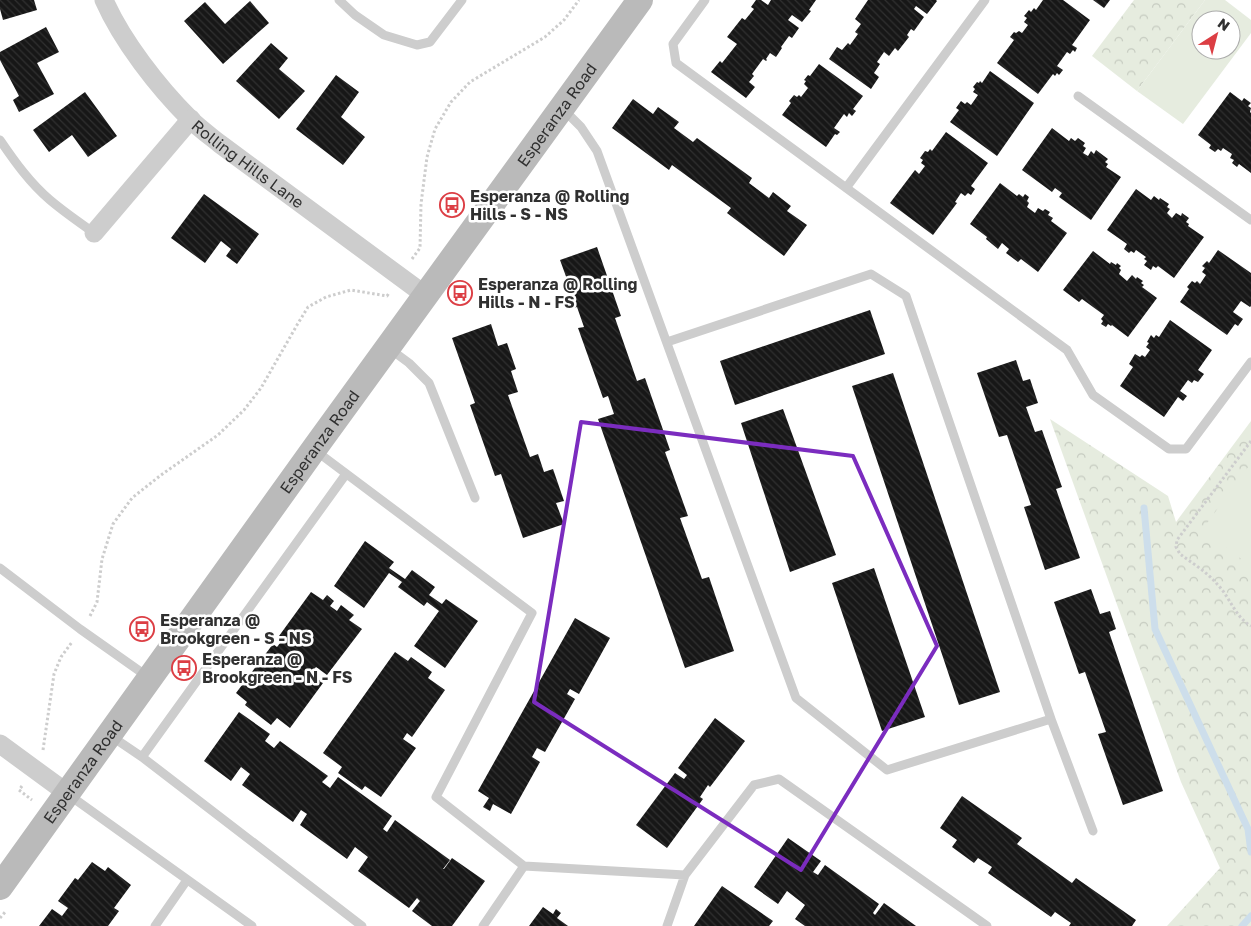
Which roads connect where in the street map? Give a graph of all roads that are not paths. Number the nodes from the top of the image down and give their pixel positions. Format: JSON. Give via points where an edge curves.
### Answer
{"nodes":[{"id":1,"x":104,"y":0,"type":"edge"},
{"id":2,"x":339,"y":0,"type":"edge"},
{"id":3,"x":462,"y":0,"type":"edge"},
{"id":4,"x":705,"y":0,"type":"edge"},
{"id":5,"x":984,"y":0,"type":"edge"},
{"id":6,"x":634,"y":2,"type":"edge"},
{"id":7,"x":1078,"y":96,"type":"dead end"},
{"id":8,"x":562,"y":108,"type":"junction"},
{"id":9,"x":191,"y":119,"type":"junction"},
{"id":10,"x":0,"y":140,"type":"edge"},
{"id":11,"x":846,"y":188,"type":"junction"},
{"id":12,"x":1251,"y":220,"type":"edge"},
{"id":13,"x":94,"y":233,"type":"joint"},
{"id":14,"x":425,"y":295,"type":"junction"},
{"id":15,"x":667,"y":342,"type":"junction"},
{"id":16,"x":388,"y":348,"type":"junction"},
{"id":17,"x":1251,"y":362,"type":"edge"},
{"id":18,"x":314,"y":449,"type":"junction"},
{"id":19,"x":346,"y":474,"type":"junction"},
{"id":20,"x":475,"y":498,"type":"dead end"},
{"id":21,"x":0,"y":568,"type":"edge"},
{"id":22,"x":150,"y":679,"type":"junction"},
{"id":23,"x":1052,"y":719,"type":"junction"},
{"id":24,"x":110,"y":734,"type":"junction"},
{"id":25,"x":0,"y":744,"type":"edge"},
{"id":26,"x":142,"y":757,"type":"junction"},
{"id":27,"x":67,"y":793,"type":"junction"},
{"id":28,"x":1093,"y":831,"type":"dead end"},
{"id":29,"x":524,"y":866,"type":"junction"},
{"id":30,"x":685,"y":875,"type":"junction"},
{"id":31,"x":187,"y":880,"type":"junction"},
{"id":32,"x":3,"y":899,"type":"edge"},
{"id":33,"x":156,"y":926,"type":"edge"},
{"id":34,"x":252,"y":926,"type":"edge"},
{"id":35,"x":362,"y":926,"type":"edge"},
{"id":36,"x":483,"y":926,"type":"edge"},
{"id":37,"x":666,"y":926,"type":"edge"},
{"id":38,"x":987,"y":926,"type":"edge"}],
"edges":[{"from":1,"to":9,"type":"street","name":"Rolling Hills Lane","via":[[112,19],[150,74]]},
{"from":2,"to":3,"type":"lane","via":[[384,35],[417,45],[430,42]]},
{"from":4,"to":11,"type":"lane","via":[[673,44],[676,63]]},
{"from":5,"to":11,"type":"lane"},
{"from":6,"to":8,"type":"street","name":"Esperanza Road"},
{"from":7,"to":12,"type":"lane"},
{"from":8,"to":14,"type":"street","name":"Esperanza Road"},
{"from":8,"to":15,"type":"lane","via":[[581,126],[597,151]]},
{"from":9,"to":13,"type":"street"},
{"from":9,"to":14,"type":"street","name":"Rolling Hills Lane","via":[[220,144]]},
{"from":10,"to":13,"type":"lane","via":[[40,191]]},
{"from":11,"to":17,"type":"lane","via":[[1066,350],[1093,396],[1169,449],[1186,449]]},
{"from":14,"to":16,"type":"street","name":"Esperanza Road"},
{"from":15,"to":23,"type":"lane","via":[[796,698],[887,770]]},
{"from":15,"to":23,"type":"lane","via":[[871,274],[906,296]]},
{"from":16,"to":18,"type":"street","name":"Esperanza Road"},
{"from":16,"to":20,"type":"lane","via":[[429,383]]},
{"from":18,"to":19,"type":"lane"},
{"from":18,"to":22,"type":"street","name":"Esperanza Road"},
{"from":19,"to":26,"type":"lane"},
{"from":19,"to":29,"type":"lane","via":[[532,612],[436,797]]},
{"from":21,"to":22,"type":"lane"},
{"from":22,"to":24,"type":"street","name":"Esperanza Road"},
{"from":23,"to":28,"type":"lane"},
{"from":24,"to":26,"type":"lane"},
{"from":24,"to":27,"type":"street","name":"Esperanza Road"},
{"from":25,"to":27,"type":"street"},
{"from":26,"to":35,"type":"lane"},
{"from":27,"to":31,"type":"lane"},
{"from":27,"to":32,"type":"street","name":"Esperanza Road"},
{"from":29,"to":30,"type":"lane"},
{"from":29,"to":36,"type":"lane"},
{"from":30,"to":37,"type":"lane"},
{"from":30,"to":38,"type":"lane","via":[[754,785],[779,779]]},
{"from":31,"to":33,"type":"lane"},
{"from":31,"to":34,"type":"lane"}]}
